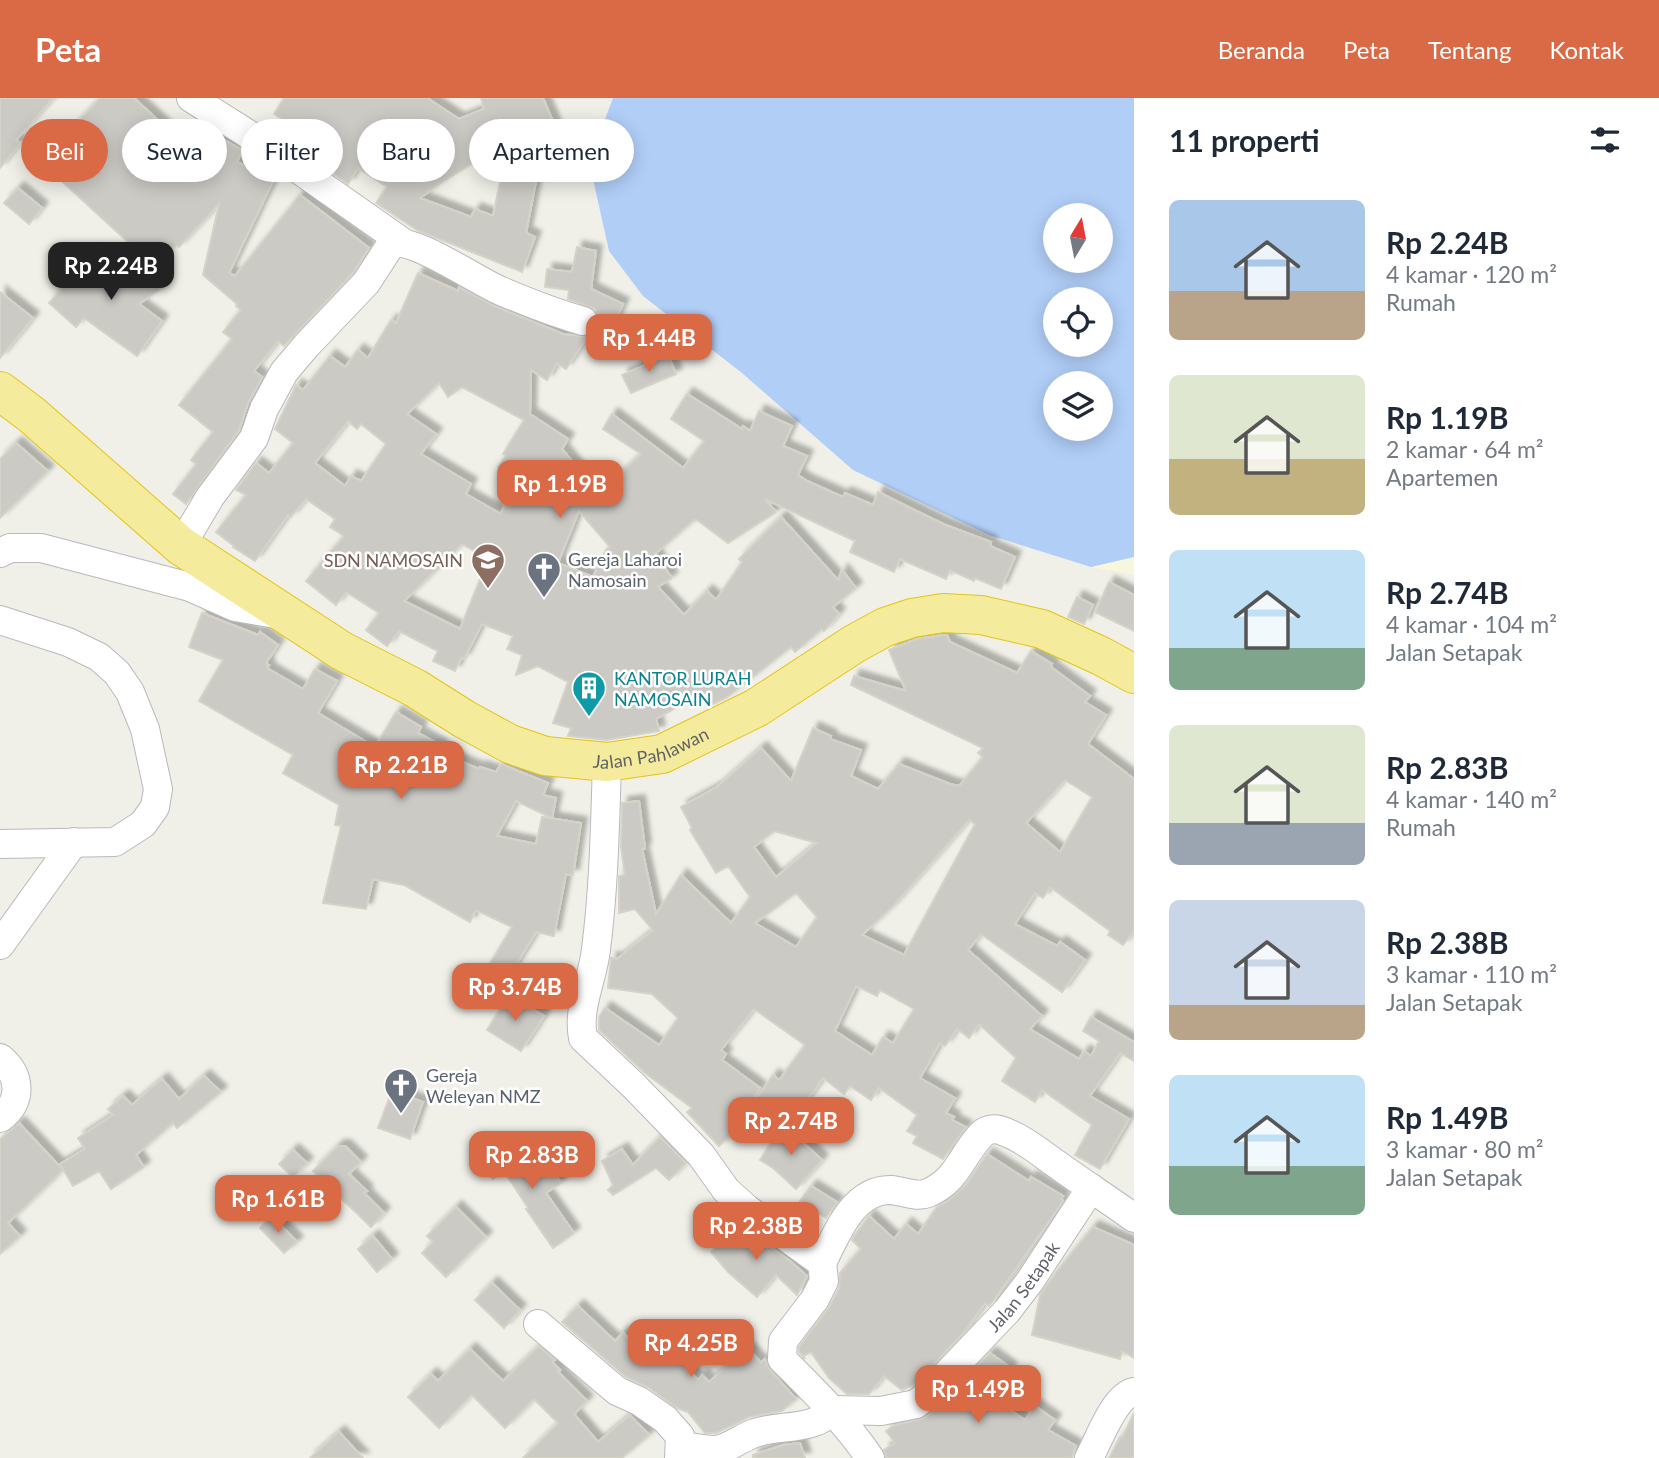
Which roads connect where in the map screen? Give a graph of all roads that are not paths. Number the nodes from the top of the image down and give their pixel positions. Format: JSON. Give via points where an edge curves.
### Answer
{"nodes":[{"id":1,"x":191,"y":98,"type":"edge"},
{"id":2,"x":401,"y":242,"type":"junction"},
{"id":3,"x":583,"y":321,"type":"dead end"},
{"id":4,"x":0,"y":391,"type":"edge"},
{"id":5,"x":181,"y":547,"type":"junction"},
{"id":6,"x":0,"y":553,"type":"edge"},
{"id":7,"x":286,"y":615,"type":"junction"},
{"id":8,"x":0,"y":620,"type":"edge"},
{"id":9,"x":1134,"y":674,"type":"edge"},
{"id":10,"x":607,"y":762,"type":"junction"},
{"id":11,"x":74,"y":842,"type":"junction"},
{"id":12,"x":0,"y":844,"type":"edge"},
{"id":13,"x":0,"y":945,"type":"edge"},
{"id":14,"x":0,"y":1058,"type":"edge"},
{"id":15,"x":0,"y":1118,"type":"edge"},
{"id":16,"x":1090,"y":1188,"type":"junction"},
{"id":17,"x":1134,"y":1218,"type":"edge"},
{"id":18,"x":822,"y":1263,"type":"junction"},
{"id":19,"x":538,"y":1324,"type":"dead end"},
{"id":20,"x":1134,"y":1392,"type":"edge"},
{"id":21,"x":833,"y":1410,"type":"junction"},
{"id":22,"x":680,"y":1452,"type":"edge"},
{"id":23,"x":870,"y":1458,"type":"edge"},
{"id":24,"x":1089,"y":1458,"type":"edge"}],
"edges":[{"from":1,"to":2,"type":"street"},
{"from":2,"to":3,"type":"street","via":[[500,290]]},
{"from":2,"to":5,"type":"street","via":[[392,243],[366,283],[285,372],[254,438],[210,497]]},
{"from":4,"to":5,"type":"highway","name":"Jalan Pahlawan"},
{"from":5,"to":7,"type":"highway","name":"Jalan Pahlawan"},
{"from":6,"to":7,"type":"street","via":[[10,548],[41,548],[190,587],[235,607]]},
{"from":7,"to":10,"type":"highway","name":"Jalan Pahlawan","via":[[510,744],[545,756]]},
{"from":8,"to":11,"type":"street","via":[[99,657],[130,692],[145,729],[159,789],[155,807],[144,824],[115,842]]},
{"from":9,"to":10,"type":"highway","name":"Jalan Pahlawan","via":[[1042,629],[981,615],[943,613],[912,618],[853,644],[756,708],[662,754]]},
{"from":10,"to":18,"type":"street","via":[[604,887],[596,956],[580,1016],[583,1038],[701,1155],[726,1190]]},
{"from":11,"to":12,"type":"street"},
{"from":11,"to":13,"type":"street"},
{"from":14,"to":15,"type":"street","via":[[11,1067],[18,1084],[16,1098]]},
{"from":16,"to":17,"type":"street"},
{"from":16,"to":18,"type":"street","via":[[1032,1145],[992,1129],[982,1133],[949,1179],[929,1193],[916,1196],[889,1190],[862,1199],[844,1220]]},
{"from":16,"to":21,"type":"street","name":"Jalan Setapak","via":[[1007,1311],[926,1396],[916,1404],[881,1411]]},
{"from":18,"to":21,"type":"street","via":[[824,1281],[783,1341],[782,1360]]},
{"from":19,"to":22,"type":"street","via":[[617,1391],[665,1419],[680,1436]]},
{"from":20,"to":24,"type":"street","via":[[1119,1401]]},
{"from":21,"to":22,"type":"street","name":"Jalan Setapak","via":[[810,1423],[759,1431],[719,1449]]},
{"from":21,"to":23,"type":"street"}]}
